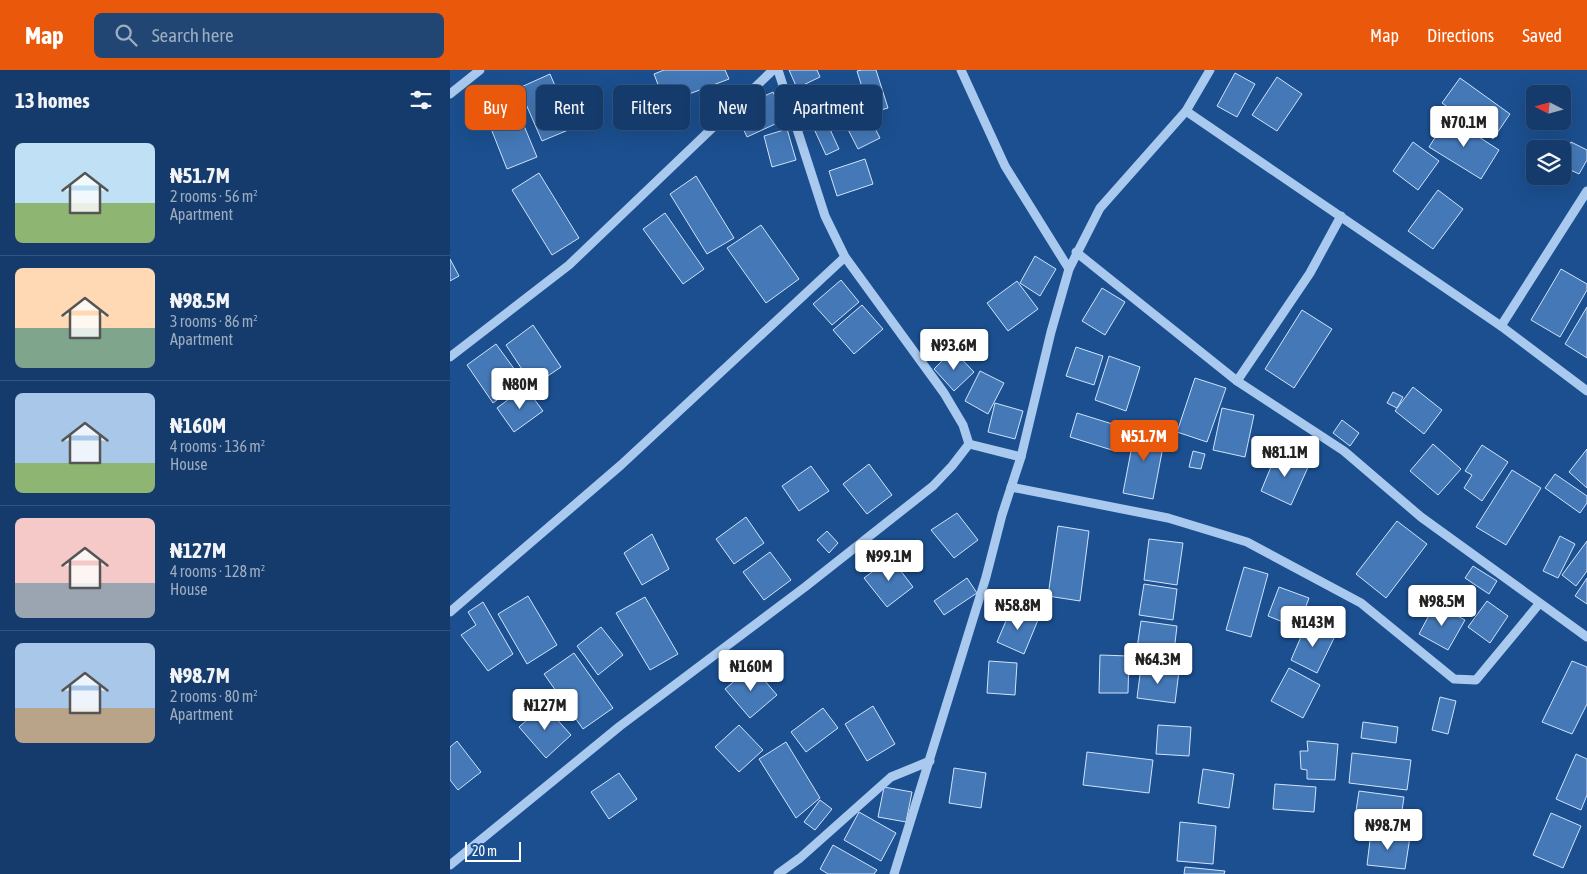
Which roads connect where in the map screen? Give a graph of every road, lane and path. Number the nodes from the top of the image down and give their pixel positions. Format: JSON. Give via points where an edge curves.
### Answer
{"nodes":[{"id":1,"x":480,"y":70,"type":"edge"},
{"id":2,"x":773,"y":70,"type":"edge"},
{"id":3,"x":778,"y":70,"type":"edge"},
{"id":4,"x":961,"y":70,"type":"edge"},
{"id":5,"x":1210,"y":70,"type":"edge"},
{"id":6,"x":450,"y":94,"type":"edge"},
{"id":7,"x":1186,"y":111,"type":"junction"},
{"id":8,"x":1587,"y":191,"type":"edge"},
{"id":9,"x":1341,"y":216,"type":"junction"},
{"id":10,"x":1076,"y":252,"type":"junction"},
{"id":11,"x":845,"y":257,"type":"junction"},
{"id":12,"x":1069,"y":269,"type":"junction"},
{"id":13,"x":1501,"y":326,"type":"junction"},
{"id":14,"x":450,"y":357,"type":"edge"},
{"id":15,"x":1237,"y":381,"type":"junction"},
{"id":16,"x":1587,"y":391,"type":"edge"},
{"id":17,"x":969,"y":444,"type":"junction"},
{"id":18,"x":1021,"y":457,"type":"junction"},
{"id":19,"x":1011,"y":487,"type":"junction"},
{"id":20,"x":1539,"y":604,"type":"junction"},
{"id":21,"x":450,"y":612,"type":"edge"},
{"id":22,"x":1587,"y":637,"type":"edge"},
{"id":23,"x":930,"y":760,"type":"junction"},
{"id":24,"x":450,"y":865,"type":"edge"},
{"id":25,"x":778,"y":874,"type":"edge"},
{"id":26,"x":894,"y":874,"type":"edge"}],
"edges":[{"from":1,"to":6,"type":"street"},
{"from":2,"to":14,"type":"street","via":[[569,265]]},
{"from":3,"to":11,"type":"street","via":[[825,216]]},
{"from":4,"to":12,"type":"street","via":[[1005,166]]},
{"from":5,"to":7,"type":"street"},
{"from":7,"to":9,"type":"street"},
{"from":7,"to":10,"type":"street","via":[[1100,208]]},
{"from":8,"to":13,"type":"street"},
{"from":9,"to":13,"type":"street"},
{"from":9,"to":15,"type":"street","via":[[1310,274]]},
{"from":10,"to":12,"type":"street"},
{"from":10,"to":15,"type":"street"},
{"from":11,"to":17,"type":"street","via":[[944,393],[963,426]]},
{"from":11,"to":21,"type":"street","via":[[621,465]]},
{"from":12,"to":18,"type":"street"},
{"from":13,"to":16,"type":"street"},
{"from":15,"to":20,"type":"street","via":[[1344,451],[1421,517]]},
{"from":17,"to":18,"type":"street"},
{"from":17,"to":24,"type":"street","via":[[933,486],[620,726]]},
{"from":18,"to":19,"type":"street"},
{"from":19,"to":20,"type":"street","via":[[1168,518],[1247,542],[1361,604],[1454,679],[1476,680]]},
{"from":19,"to":23,"type":"street"},
{"from":20,"to":22,"type":"street"},
{"from":23,"to":25,"type":"street","via":[[892,777]]},
{"from":23,"to":26,"type":"street"}]}
